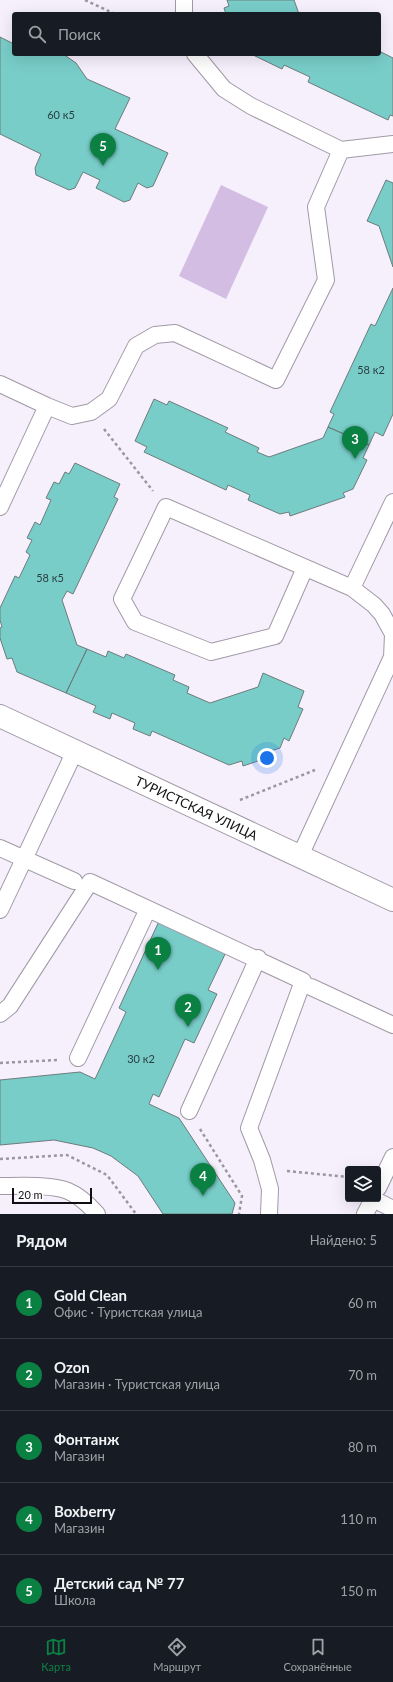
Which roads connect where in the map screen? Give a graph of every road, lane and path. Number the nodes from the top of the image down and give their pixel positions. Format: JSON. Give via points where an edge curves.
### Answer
{"nodes":[{"id":1,"x":85,"y":0,"type":"edge"},
{"id":2,"x":184,"y":0,"type":"edge"},
{"id":3,"x":111,"y":12,"type":"edge"},
{"id":4,"x":184,"y":12,"type":"edge"},
{"id":5,"x":197,"y":56,"type":"edge"},
{"id":6,"x":393,"y":144,"type":"edge"},
{"id":7,"x":341,"y":150,"type":"junction"},
{"id":8,"x":0,"y":384,"type":"edge"},
{"id":9,"x":47,"y":406,"type":"junction"},
{"id":10,"x":91,"y":412,"type":"junction"},
{"id":11,"x":393,"y":502,"type":"edge"},
{"id":12,"x":166,"y":507,"type":"junction"},
{"id":13,"x":0,"y":508,"type":"edge"},
{"id":14,"x":305,"y":568,"type":"junction"},
{"id":15,"x":352,"y":588,"type":"junction"},
{"id":16,"x":388,"y":611,"type":"edge"},
{"id":17,"x":393,"y":634,"type":"edge"},
{"id":18,"x":0,"y":716,"type":"edge"},
{"id":19,"x":75,"y":751,"type":"junction"},
{"id":20,"x":345,"y":758,"type":"junction"},
{"id":21,"x":208,"y":813,"type":"junction"},
{"id":22,"x":0,"y":848,"type":"edge"},
{"id":23,"x":300,"y":856,"type":"junction"},
{"id":24,"x":25,"y":860,"type":"junction"},
{"id":25,"x":74,"y":881,"type":"dead end"},
{"id":26,"x":393,"y":900,"type":"edge"},
{"id":27,"x":148,"y":909,"type":"junction"},
{"id":28,"x":0,"y":910,"type":"edge"},
{"id":29,"x":258,"y":958,"type":"junction"},
{"id":30,"x":311,"y":987,"type":"dead end"},
{"id":31,"x":0,"y":1014,"type":"edge"},
{"id":32,"x":393,"y":1025,"type":"edge"},
{"id":33,"x":78,"y":1058,"type":"joint"},
{"id":34,"x":0,"y":1063,"type":"edge"},
{"id":35,"x":189,"y":1111,"type":"joint"},
{"id":36,"x":393,"y":1157,"type":"edge"},
{"id":37,"x":265,"y":1169,"type":"junction"},
{"id":38,"x":345,"y":1177,"type":"edge"},
{"id":39,"x":381,"y":1182,"type":"edge"},
{"id":40,"x":0,"y":1186,"type":"edge"},
{"id":41,"x":371,"y":1202,"type":"edge"},
{"id":42,"x":379,"y":1202,"type":"edge"},
{"id":43,"x":393,"y":1209,"type":"edge"},
{"id":44,"x":97,"y":1214,"type":"edge"},
{"id":45,"x":239,"y":1214,"type":"edge"},
{"id":46,"x":269,"y":1214,"type":"edge"},
{"id":47,"x":365,"y":1214,"type":"edge"}],
"edges":[{"from":1,"to":3,"type":"path"},
{"from":2,"to":4,"type":"lane"},
{"from":5,"to":7,"type":"lane","via":[[224,89],[251,106]]},
{"from":6,"to":7,"type":"lane"},
{"from":7,"to":10,"type":"lane","via":[[316,207],[326,280],[276,380],[175,333],[155,335],[136,346],[109,399]]},
{"from":8,"to":9,"type":"lane"},
{"from":9,"to":10,"type":"lane","via":[[72,416]]},
{"from":9,"to":13,"type":"lane"},
{"from":10,"to":12,"type":"path"},
{"from":11,"to":15,"type":"lane"},
{"from":12,"to":14,"type":"lane"},
{"from":12,"to":14,"type":"lane","via":[[122,599],[135,622],[211,652],[275,636]]},
{"from":14,"to":15,"type":"lane"},
{"from":15,"to":16,"type":"lane","via":[[374,605]]},
{"from":16,"to":17,"type":"lane"},
{"from":17,"to":20,"type":"lane","via":[[392,657]]},
{"from":18,"to":19,"type":"street","name":"ТУРИСТСКАЯ УЛИЦА"},
{"from":19,"to":21,"type":"street","name":"ТУРИСТСКАЯ УЛИЦА"},
{"from":19,"to":24,"type":"lane"},
{"from":20,"to":21,"type":"path"},
{"from":20,"to":23,"type":"lane"},
{"from":21,"to":23,"type":"street","name":"ТУРИСТСКАЯ УЛИЦА"},
{"from":22,"to":24,"type":"lane"},
{"from":23,"to":26,"type":"street","name":"ТУРИСТСКАЯ УЛИЦА"},
{"from":24,"to":25,"type":"lane"},
{"from":24,"to":28,"type":"lane"},
{"from":27,"to":29,"type":"lane"},
{"from":27,"to":31,"type":"lane","via":[[90,882],[10,1006]]},
{"from":27,"to":33,"type":"lane"},
{"from":29,"to":35,"type":"lane"},
{"from":29,"to":37,"type":"lane","via":[[303,981],[249,1128]]},
{"from":30,"to":32,"type":"lane"},
{"from":33,"to":34,"type":"path"},
{"from":35,"to":45,"type":"path","via":[[242,1196]]},
{"from":36,"to":39,"type":"lane"},
{"from":37,"to":38,"type":"path"},
{"from":37,"to":46,"type":"lane","via":[[270,1189]]},
{"from":40,"to":44,"type":"lane","via":[[68,1190],[86,1202]]},
{"from":41,"to":47,"type":"lane"},
{"from":42,"to":43,"type":"lane"}]}
